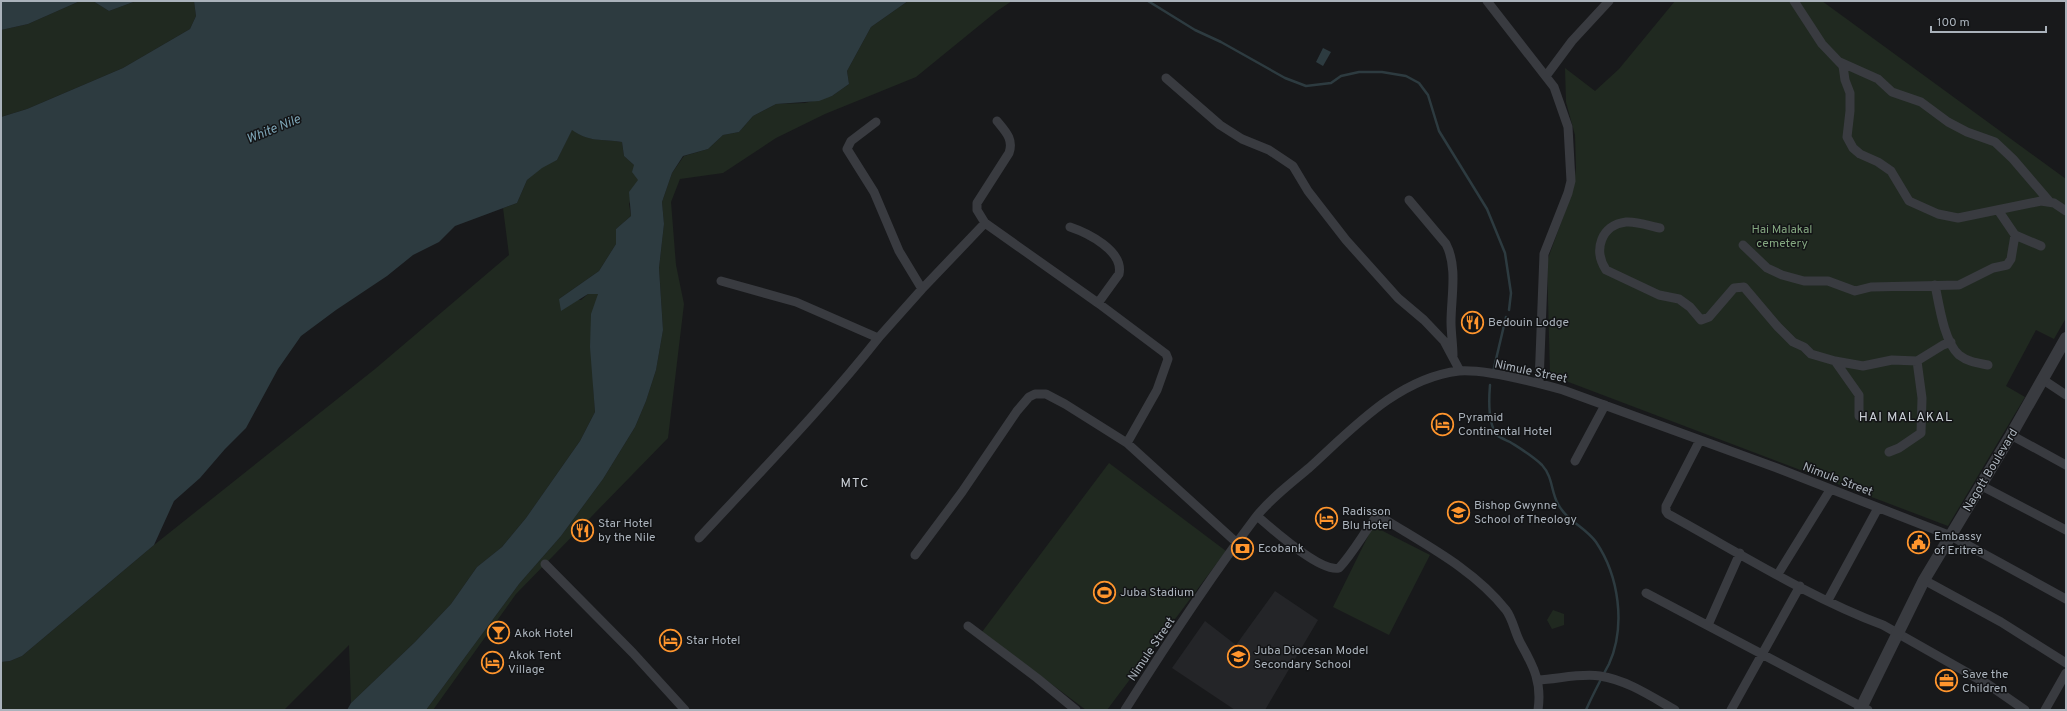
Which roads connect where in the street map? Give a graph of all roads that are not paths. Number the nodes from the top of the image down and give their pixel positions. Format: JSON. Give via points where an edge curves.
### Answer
{"nodes":[{"id":1,"x":1487,"y":1,"type":"edge"},
{"id":2,"x":1609,"y":1,"type":"edge"},
{"id":3,"x":1794,"y":1,"type":"edge"},
{"id":4,"x":1840,"y":62,"type":"junction"},
{"id":5,"x":1546,"y":76,"type":"junction"},
{"id":6,"x":1166,"y":78,"type":"dead end"},
{"id":7,"x":997,"y":121,"type":"dead end"},
{"id":8,"x":876,"y":122,"type":"dead end"},
{"id":9,"x":1409,"y":200,"type":"dead end"},
{"id":10,"x":2049,"y":201,"type":"junction"},
{"id":11,"x":1998,"y":210,"type":"junction"},
{"id":12,"x":2066,"y":211,"type":"edge"},
{"id":13,"x":985,"y":223,"type":"junction"},
{"id":14,"x":1070,"y":227,"type":"dead end"},
{"id":15,"x":1660,"y":228,"type":"dead end"},
{"id":16,"x":2015,"y":234,"type":"junction"},
{"id":17,"x":1743,"y":245,"type":"dead end"},
{"id":18,"x":2041,"y":246,"type":"dead end"},
{"id":19,"x":721,"y":280,"type":"dead end"},
{"id":20,"x":1935,"y":285,"type":"junction"},
{"id":21,"x":922,"y":289,"type":"junction"},
{"id":22,"x":1098,"y":302,"type":"junction"},
{"id":23,"x":880,"y":336,"type":"junction"},
{"id":24,"x":2066,"y":338,"type":"edge"},
{"id":25,"x":1951,"y":342,"type":"junction"},
{"id":26,"x":1453,"y":358,"type":"junction"},
{"id":27,"x":1835,"y":361,"type":"junction"},
{"id":28,"x":1917,"y":361,"type":"junction"},
{"id":29,"x":1988,"y":365,"type":"dead end"},
{"id":30,"x":1460,"y":371,"type":"junction"},
{"id":31,"x":2042,"y":379,"type":"junction"},
{"id":32,"x":1539,"y":383,"type":"junction"},
{"id":33,"x":2066,"y":395,"type":"edge"},
{"id":34,"x":1605,"y":405,"type":"junction"},
{"id":35,"x":1859,"y":416,"type":"dead end"},
{"id":36,"x":2011,"y":435,"type":"junction"},
{"id":37,"x":1700,"y":440,"type":"junction"},
{"id":38,"x":1127,"y":443,"type":"junction"},
{"id":39,"x":1889,"y":452,"type":"dead end"},
{"id":40,"x":1575,"y":460,"type":"dead end"},
{"id":41,"x":2066,"y":465,"type":"edge"},
{"id":42,"x":1980,"y":485,"type":"junction"},
{"id":43,"x":1830,"y":490,"type":"junction"},
{"id":44,"x":1878,"y":508,"type":"junction"},
{"id":45,"x":1257,"y":516,"type":"junction"},
{"id":46,"x":2066,"y":530,"type":"edge"},
{"id":47,"x":1951,"y":536,"type":"junction"},
{"id":48,"x":699,"y":538,"type":"dead end"},
{"id":49,"x":1237,"y":543,"type":"junction"},
{"id":50,"x":1740,"y":553,"type":"junction"},
{"id":51,"x":915,"y":555,"type":"dead end"},
{"id":52,"x":545,"y":564,"type":"dead end"},
{"id":53,"x":1778,"y":574,"type":"junction"},
{"id":54,"x":1924,"y":580,"type":"junction"},
{"id":55,"x":1800,"y":586,"type":"junction"},
{"id":56,"x":1646,"y":593,"type":"dead end"},
{"id":57,"x":2066,"y":599,"type":"edge"},
{"id":58,"x":1828,"y":600,"type":"junction"},
{"id":59,"x":1708,"y":625,"type":"junction"},
{"id":60,"x":968,"y":626,"type":"dead end"},
{"id":61,"x":1898,"y":635,"type":"junction"},
{"id":62,"x":1764,"y":654,"type":"junction"},
{"id":63,"x":2066,"y":663,"type":"edge"},
{"id":64,"x":2066,"y":673,"type":"edge"},
{"id":65,"x":1538,"y":680,"type":"junction"},
{"id":66,"x":1864,"y":709,"type":"edge"},
{"id":67,"x":685,"y":710,"type":"edge"},
{"id":68,"x":1076,"y":710,"type":"edge"},
{"id":69,"x":1125,"y":710,"type":"edge"},
{"id":70,"x":1538,"y":710,"type":"edge"},
{"id":71,"x":1675,"y":710,"type":"edge"},
{"id":72,"x":1731,"y":710,"type":"edge"},
{"id":73,"x":2025,"y":710,"type":"edge"},
{"id":74,"x":2045,"y":710,"type":"edge"}],
"edges":[{"from":1,"to":5,"type":"street"},
{"from":2,"to":5,"type":"street","via":[[1572,41]]},
{"from":3,"to":4,"type":"street","via":[[1822,44]]},
{"from":4,"to":10,"type":"street","via":[[1878,79],[1892,92],[1921,102],[1948,122],[1995,142]]},
{"from":4,"to":11,"type":"street","via":[[1850,93],[1847,137],[1856,152],[1891,171],[1909,201],[1938,214],[1958,218]]},
{"from":5,"to":32,"type":"street","via":[[1554,87],[1568,127],[1571,181],[1544,254]]},
{"from":6,"to":26,"type":"street","via":[[1220,125],[1242,139],[1269,150],[1293,166],[1308,191],[1346,240],[1398,298],[1444,341]]},
{"from":7,"to":13,"type":"street","via":[[1010,139],[1011,148],[978,203],[977,210]]},
{"from":8,"to":21,"type":"street","via":[[851,141],[847,149],[874,192],[899,251]]},
{"from":9,"to":26,"type":"street","via":[[1450,251],[1453,277]]},
{"from":10,"to":11,"type":"street"},
{"from":10,"to":12,"type":"street"},
{"from":11,"to":16,"type":"street"},
{"from":13,"to":21,"type":"street"},
{"from":13,"to":22,"type":"street"},
{"from":14,"to":22,"type":"street","via":[[1098,240],[1118,261],[1119,274]]},
{"from":15,"to":27,"type":"street","via":[[1628,222],[1615,225],[1605,233],[1599,243],[1601,263],[1606,270],[1652,292],[1679,299],[1701,320],[1709,317],[1734,288],[1744,287],[1793,342],[1811,354]]},
{"from":16,"to":18,"type":"street"},
{"from":16,"to":20,"type":"street","via":[[2011,259],[2007,265],[1982,272],[1959,284]]},
{"from":17,"to":20,"type":"street","via":[[1768,268],[1797,280],[1822,279],[1855,291],[1871,287]]},
{"from":19,"to":23,"type":"street","via":[[796,302],[871,336]]},
{"from":20,"to":25,"type":"street"},
{"from":21,"to":23,"type":"street"},
{"from":22,"to":38,"type":"street","via":[[1168,358],[1157,390]]},
{"from":23,"to":48,"type":"street","via":[[783,448]]},
{"from":24,"to":31,"type":"street","name":"Nagott Boulevard"},
{"from":25,"to":28,"type":"street"},
{"from":25,"to":29,"type":"street","via":[[1958,354],[1971,362]]},
{"from":26,"to":30,"type":"street"},
{"from":27,"to":28,"type":"street","via":[[1863,366],[1892,360]]},
{"from":27,"to":35,"type":"street","via":[[1860,395]]},
{"from":28,"to":39,"type":"street","via":[[1922,398],[1921,433]]},
{"from":30,"to":32,"type":"street","name":"Nimule Street"},
{"from":30,"to":45,"type":"street","name":"Nimule Street","via":[[1427,380],[1373,411]]},
{"from":31,"to":33,"type":"street"},
{"from":31,"to":36,"type":"street","name":"Nagott Boulevard"},
{"from":32,"to":34,"type":"street","name":"Nimule Street"},
{"from":34,"to":37,"type":"street","name":"Nimule Street"},
{"from":34,"to":40,"type":"street"},
{"from":36,"to":41,"type":"street"},
{"from":36,"to":42,"type":"street","name":"Nagott Boulevard"},
{"from":37,"to":43,"type":"street","name":"Nimule Street"},
{"from":37,"to":50,"type":"street","via":[[1666,511]]},
{"from":38,"to":49,"type":"street"},
{"from":38,"to":51,"type":"street","via":[[1046,394],[1030,397]]},
{"from":42,"to":46,"type":"street"},
{"from":42,"to":47,"type":"street","name":"Nagott Boulevard"},
{"from":43,"to":44,"type":"street","name":"Nimule Street"},
{"from":43,"to":53,"type":"street"},
{"from":44,"to":47,"type":"street","name":"Nimule Street"},
{"from":44,"to":58,"type":"street"},
{"from":45,"to":49,"type":"street","name":"Nimule Street"},
{"from":45,"to":65,"type":"street","via":[[1308,557],[1334,569],[1350,556],[1376,517],[1381,517],[1465,571],[1483,586],[1507,611],[1516,636]]},
{"from":47,"to":54,"type":"street","name":"Nagott Boulevard"},
{"from":47,"to":57,"type":"street","name":"Nimule Street"},
{"from":49,"to":69,"type":"street","name":"Nimule Street"},
{"from":50,"to":53,"type":"street"},
{"from":50,"to":59,"type":"street"},
{"from":52,"to":67,"type":"street"},
{"from":53,"to":55,"type":"street"},
{"from":54,"to":61,"type":"street","name":"Nagott Boulevard"},
{"from":54,"to":63,"type":"street","via":[[2001,622]]},
{"from":55,"to":58,"type":"street"},
{"from":55,"to":62,"type":"street"},
{"from":56,"to":59,"type":"street"},
{"from":58,"to":61,"type":"street","via":[[1883,625]]},
{"from":59,"to":62,"type":"street"},
{"from":60,"to":68,"type":"street"},
{"from":61,"to":66,"type":"street","name":"Nagott Boulevard"},
{"from":61,"to":73,"type":"street","via":[[1989,685]]},
{"from":62,"to":66,"type":"street"},
{"from":62,"to":72,"type":"street"},
{"from":64,"to":74,"type":"street"},
{"from":65,"to":70,"type":"street"},
{"from":65,"to":71,"type":"street","via":[[1608,677],[1627,684]]}]}
